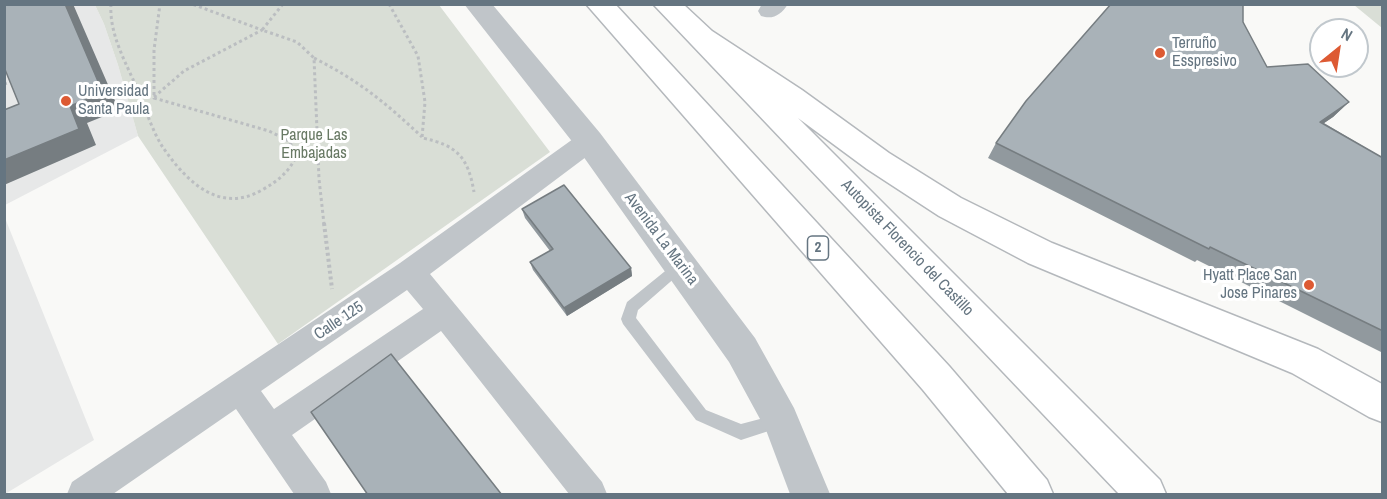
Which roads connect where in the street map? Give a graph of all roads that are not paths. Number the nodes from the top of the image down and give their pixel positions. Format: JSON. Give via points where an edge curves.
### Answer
{"nodes":[{"id":1,"x":477,"y":4,"type":"edge"},
{"id":2,"x":599,"y":4,"type":"edge"},
{"id":3,"x":666,"y":4,"type":"edge"},
{"id":4,"x":702,"y":38,"type":"junction"},
{"id":5,"x":589,"y":141,"type":"junction"},
{"id":6,"x":680,"y":265,"type":"junction"},
{"id":7,"x":410,"y":272,"type":"junction"},
{"id":8,"x":444,"y":312,"type":"junction"},
{"id":9,"x":240,"y":388,"type":"junction"},
{"id":10,"x":1383,"y":404,"type":"edge"},
{"id":11,"x":781,"y":421,"type":"junction"},
{"id":12,"x":270,"y":431,"type":"junction"},
{"id":13,"x":84,"y":495,"type":"edge"},
{"id":14,"x":314,"y":495,"type":"edge"},
{"id":15,"x":590,"y":495,"type":"edge"},
{"id":16,"x":810,"y":495,"type":"edge"},
{"id":17,"x":1033,"y":495,"type":"edge"},
{"id":18,"x":1146,"y":495,"type":"edge"}],
"edges":[{"from":1,"to":5,"type":"street","name":"Avenida La Marina"},
{"from":2,"to":17,"type":"highway","number":"2","via":[[936,378]]},
{"from":3,"to":4,"type":"highway","name":"Autopista Florencio del Castillo"},
{"from":4,"to":10,"type":"highway","via":[[950,207],[1040,253],[1305,361]]},
{"from":4,"to":18,"type":"highway","name":"Autopista Florencio del Castillo"},
{"from":5,"to":6,"type":"street","name":"Avenida La Marina"},
{"from":5,"to":7,"type":"street","name":"Calle 125"},
{"from":6,"to":11,"type":"street","name":"Avenida La Marina","via":[[742,350]]},
{"from":6,"to":11,"type":"lane","via":[[632,306],[628,319],[701,415],[741,432]]},
{"from":7,"to":8,"type":"street"},
{"from":7,"to":9,"type":"street","name":"Calle 125"},
{"from":8,"to":12,"type":"street"},
{"from":8,"to":15,"type":"street"},
{"from":9,"to":12,"type":"street"},
{"from":9,"to":13,"type":"street","name":"Calle 125"},
{"from":11,"to":16,"type":"street","name":"Avenida La Marina"},
{"from":12,"to":14,"type":"street"}]}
